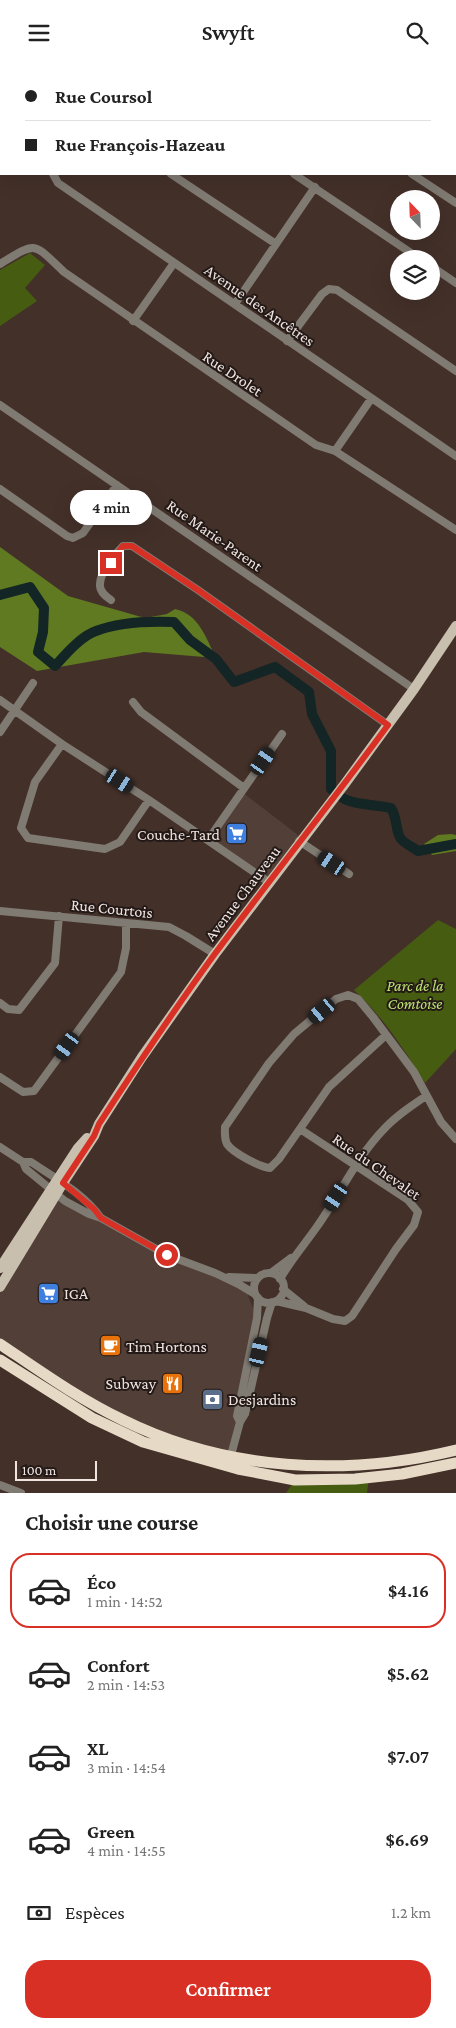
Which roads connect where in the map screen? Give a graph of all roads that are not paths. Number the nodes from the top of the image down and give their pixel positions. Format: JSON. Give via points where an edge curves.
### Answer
{"nodes":[{"id":1,"x":54,"y":175,"type":"edge"},
{"id":2,"x":172,"y":175,"type":"edge"},
{"id":3,"x":296,"y":175,"type":"edge"},
{"id":4,"x":414,"y":175,"type":"edge"},
{"id":5,"x":315,"y":187,"type":"junction"},
{"id":6,"x":456,"y":203,"type":"edge"},
{"id":7,"x":276,"y":244,"type":"junction"},
{"id":8,"x":407,"y":250,"type":"edge"},
{"id":9,"x":0,"y":263,"type":"edge"},
{"id":10,"x":174,"y":263,"type":"junction"},
{"id":11,"x":440,"y":272,"type":"edge"},
{"id":12,"x":456,"y":283,"type":"edge"},
{"id":13,"x":235,"y":304,"type":"junction"},
{"id":14,"x":132,"y":321,"type":"junction"},
{"id":15,"x":287,"y":341,"type":"junction"},
{"id":16,"x":456,"y":371,"type":"edge"},
{"id":17,"x":371,"y":399,"type":"junction"},
{"id":18,"x":0,"y":405,"type":"edge"},
{"id":19,"x":335,"y":451,"type":"junction"},
{"id":20,"x":456,"y":457,"type":"edge"},
{"id":21,"x":117,"y":485,"type":"junction"},
{"id":22,"x":0,"y":489,"type":"edge"},
{"id":23,"x":456,"y":530,"type":"edge"},
{"id":24,"x":110,"y":600,"type":"dead end"},
{"id":25,"x":456,"y":626,"type":"edge"},
{"id":26,"x":33,"y":683,"type":"dead end"},
{"id":27,"x":414,"y":689,"type":"junction"},
{"id":28,"x":0,"y":700,"type":"edge"},
{"id":29,"x":133,"y":702,"type":"dead end"},
{"id":30,"x":15,"y":710,"type":"junction"},
{"id":31,"x":388,"y":725,"type":"junction"},
{"id":32,"x":0,"y":732,"type":"edge"},
{"id":33,"x":282,"y":734,"type":"dead end"},
{"id":34,"x":62,"y":744,"type":"junction"},
{"id":35,"x":244,"y":788,"type":"junction"},
{"id":36,"x":149,"y":800,"type":"junction"},
{"id":37,"x":208,"y":840,"type":"junction"},
{"id":38,"x":300,"y":841,"type":"junction"},
{"id":39,"x":349,"y":874,"type":"dead end"},
{"id":40,"x":270,"y":883,"type":"junction"},
{"id":41,"x":0,"y":911,"type":"edge"},
{"id":42,"x":59,"y":916,"type":"junction"},
{"id":43,"x":126,"y":923,"type":"junction"},
{"id":44,"x":215,"y":954,"type":"junction"},
{"id":45,"x":0,"y":1003,"type":"edge"},
{"id":46,"x":386,"y":1035,"type":"junction"},
{"id":47,"x":0,"y":1077,"type":"edge"},
{"id":48,"x":426,"y":1096,"type":"junction"},
{"id":49,"x":300,"y":1129,"type":"junction"},
{"id":50,"x":456,"y":1139,"type":"edge"},
{"id":51,"x":0,"y":1147,"type":"edge"},
{"id":52,"x":23,"y":1162,"type":"junction"},
{"id":53,"x":356,"y":1166,"type":"junction"},
{"id":54,"x":60,"y":1181,"type":"junction"},
{"id":55,"x":53,"y":1192,"type":"junction"},
{"id":56,"x":101,"y":1218,"type":"junction"},
{"id":57,"x":294,"y":1255,"type":"junction"},
{"id":58,"x":0,"y":1268,"type":"edge"},
{"id":59,"x":271,"y":1273,"type":"junction"},
{"id":60,"x":222,"y":1276,"type":"junction"},
{"id":61,"x":257,"y":1278,"type":"junction"},
{"id":62,"x":280,"y":1279,"type":"junction"},
{"id":63,"x":0,"y":1287,"type":"edge"},
{"id":64,"x":283,"y":1289,"type":"junction"},
{"id":65,"x":257,"y":1296,"type":"junction"},
{"id":66,"x":274,"y":1301,"type":"junction"},
{"id":67,"x":306,"y":1308,"type":"junction"},
{"id":68,"x":0,"y":1344,"type":"edge"},
{"id":69,"x":0,"y":1360,"type":"edge"},
{"id":70,"x":240,"y":1422,"type":"junction"},
{"id":71,"x":456,"y":1450,"type":"edge"},
{"id":72,"x":229,"y":1461,"type":"junction"},
{"id":73,"x":456,"y":1463,"type":"edge"},
{"id":74,"x":0,"y":1485,"type":"edge"},
{"id":75,"x":21,"y":1493,"type":"edge"}],
"edges":[{"from":1,"to":10,"type":"street","name":"Avenue des Ancêtres","via":[[58,183]]},
{"from":2,"to":7,"type":"street"},
{"from":3,"to":5,"type":"street"},
{"from":4,"to":6,"type":"street"},
{"from":5,"to":7,"type":"street"},
{"from":5,"to":8,"type":"street"},
{"from":7,"to":13,"type":"street"},
{"from":9,"to":14,"type":"street","name":"Rue Drolet","via":[[26,248],[38,248],[64,272]]},
{"from":10,"to":13,"type":"street","name":"Avenue des Ancêtres"},
{"from":10,"to":14,"type":"street"},
{"from":11,"to":12,"type":"street"},
{"from":13,"to":15,"type":"street","name":"Avenue des Ancêtres"},
{"from":14,"to":19,"type":"street","name":"Rue Drolet","via":[[316,445]]},
{"from":15,"to":16,"type":"street","via":[[322,294],[329,289],[337,290]]},
{"from":15,"to":17,"type":"street","name":"Avenue des Ancêtres"},
{"from":17,"to":19,"type":"street"},
{"from":17,"to":20,"type":"street","name":"Avenue des Ancêtres"},
{"from":18,"to":21,"type":"street","name":"Rue Marie-Parent"},
{"from":19,"to":23,"type":"street","name":"Rue Drolet"},
{"from":21,"to":22,"type":"street","via":[[83,533],[73,538]]},
{"from":21,"to":27,"type":"street","name":"Rue Marie-Parent"},
{"from":24,"to":31,"type":"street","via":[[101,589],[102,575],[123,546],[132,546]]},
{"from":25,"to":27,"type":"main road","name":"Avenue Chauveau"},
{"from":26,"to":30,"type":"street"},
{"from":27,"to":31,"type":"main road","name":"Avenue Chauveau"},
{"from":28,"to":30,"type":"street"},
{"from":29,"to":35,"type":"street","via":[[141,712]]},
{"from":30,"to":32,"type":"street"},
{"from":30,"to":34,"type":"street"},
{"from":31,"to":38,"type":"main road","name":"Avenue Chauveau"},
{"from":33,"to":35,"type":"street"},
{"from":34,"to":36,"type":"street"},
{"from":34,"to":36,"type":"street","via":[[36,782],[21,827],[28,838],[105,849],[120,841]]},
{"from":35,"to":37,"type":"street"},
{"from":36,"to":37,"type":"street"},
{"from":37,"to":40,"type":"street"},
{"from":38,"to":39,"type":"street"},
{"from":38,"to":40,"type":"main road","name":"Avenue Chauveau"},
{"from":40,"to":44,"type":"main road","name":"Avenue Chauveau"},
{"from":41,"to":42,"type":"street","name":"Rue Courtois"},
{"from":42,"to":43,"type":"street","name":"Rue Courtois"},
{"from":42,"to":45,"type":"street","via":[[55,963],[20,1010],[8,1009]]},
{"from":43,"to":44,"type":"street","name":"Rue Courtois","via":[[169,927]]},
{"from":43,"to":47,"type":"street","via":[[126,949],[121,972],[34,1091],[23,1092]]},
{"from":44,"to":54,"type":"main road","name":"Avenue Chauveau","via":[[99,1124],[78,1148]]},
{"from":46,"to":48,"type":"street","via":[[414,1072]]},
{"from":46,"to":49,"type":"street","via":[[329,1087]]},
{"from":46,"to":49,"type":"street","via":[[360,1001],[348,995],[336,999],[294,1034],[226,1127],[224,1136],[228,1145],[260,1167],[270,1168]]},
{"from":48,"to":50,"type":"street","via":[[441,1122]]},
{"from":48,"to":53,"type":"street","via":[[383,1130]]},
{"from":49,"to":53,"type":"street","name":"Rue du Chevalet"},
{"from":51,"to":52,"type":"street"},
{"from":52,"to":54,"type":"street","via":[[30,1162]]},
{"from":52,"to":55,"type":"street","via":[[26,1169]]},
{"from":53,"to":57,"type":"street","via":[[316,1228]]},
{"from":53,"to":67,"type":"street","name":"Rue du Chevalet","via":[[408,1200],[418,1212],[414,1225],[352,1316],[345,1321],[333,1319]]},
{"from":54,"to":55,"type":"main road","name":"Avenue Chauveau"},
{"from":54,"to":56,"type":"street"},
{"from":55,"to":56,"type":"street","via":[[88,1214]]},
{"from":55,"to":58,"type":"main road"},
{"from":55,"to":63,"type":"main road"},
{"from":56,"to":60,"type":"street","via":[[167,1255]]},
{"from":57,"to":59,"type":"street"},
{"from":57,"to":62,"type":"street"},
{"from":59,"to":61,"type":"street"},
{"from":59,"to":62,"type":"street"},
{"from":60,"to":61,"type":"street"},
{"from":60,"to":65,"type":"street"},
{"from":61,"to":65,"type":"street","via":[[254,1286]]},
{"from":62,"to":64,"type":"street"},
{"from":64,"to":66,"type":"street"},
{"from":64,"to":67,"type":"street","name":"Rue du Chevalet"},
{"from":65,"to":66,"type":"street","via":[[265,1302]]},
{"from":65,"to":70,"type":"street","via":[[257,1318],[237,1416]]},
{"from":66,"to":67,"type":"street","name":"Rue du Chevalet"},
{"from":66,"to":70,"type":"street","via":[[267,1318],[245,1414]]},
{"from":68,"to":72,"type":"highway","via":[[68,1390],[124,1421]]},
{"from":69,"to":72,"type":"highway","via":[[92,1419],[143,1442]]},
{"from":70,"to":72,"type":"street"},
{"from":71,"to":72,"type":"highway","via":[[400,1461],[336,1466]]},
{"from":72,"to":73,"type":"highway","via":[[295,1480],[355,1479]]},
{"from":74,"to":75,"type":"street"}]}
